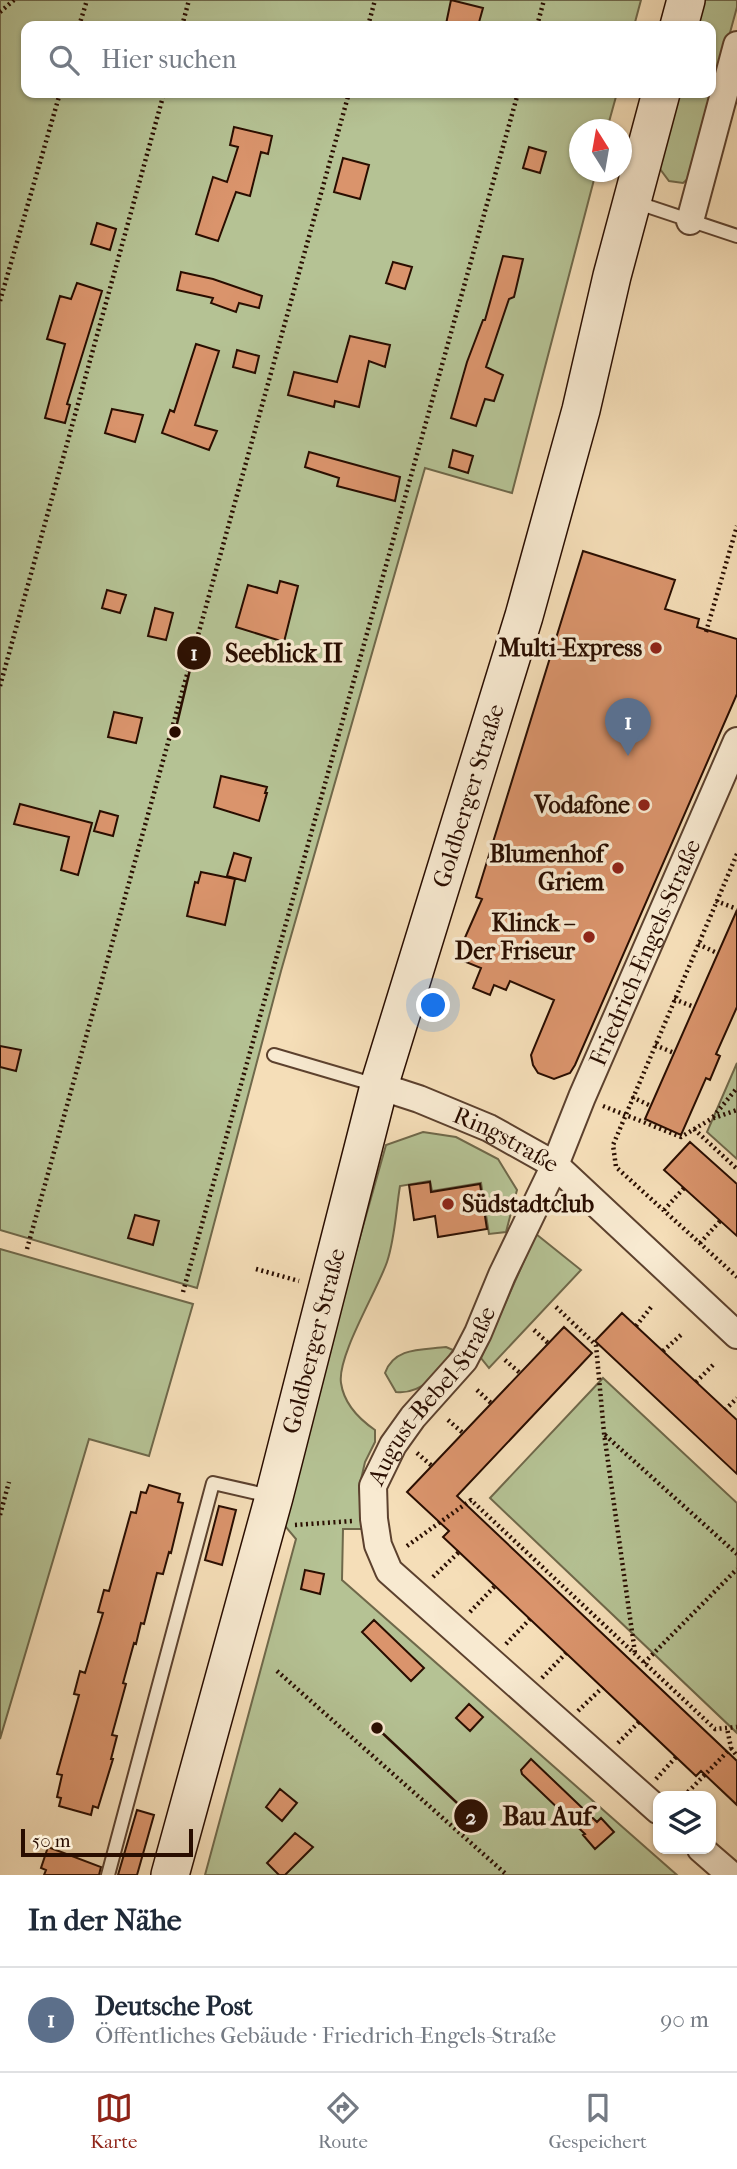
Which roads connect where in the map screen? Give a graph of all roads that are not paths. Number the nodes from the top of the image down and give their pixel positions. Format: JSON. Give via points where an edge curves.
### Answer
{"nodes":[{"id":1,"x":686,"y":0,"type":"edge"},
{"id":2,"x":680,"y":21,"type":"edge"},
{"id":3,"x":737,"y":45,"type":"edge"},
{"id":4,"x":660,"y":98,"type":"edge"},
{"id":5,"x":632,"y":201,"type":"junction"},
{"id":6,"x":690,"y":220,"type":"junction"},
{"id":7,"x":737,"y":236,"type":"edge"},
{"id":8,"x":737,"y":741,"type":"edge"},
{"id":9,"x":274,"y":1055,"type":"dead end"},
{"id":10,"x":379,"y":1086,"type":"junction"},
{"id":11,"x":555,"y":1165,"type":"junction"},
{"id":12,"x":737,"y":1335,"type":"edge"},
{"id":13,"x":270,"y":1512,"type":"junction"},
{"id":14,"x":653,"y":1806,"type":"edge"},
{"id":15,"x":707,"y":1854,"type":"edge"},
{"id":16,"x":108,"y":1875,"type":"edge"},
{"id":17,"x":170,"y":1875,"type":"edge"},
{"id":18,"x":731,"y":1875,"type":"edge"}],
"edges":[{"from":1,"to":2,"type":"main road"},
{"from":3,"to":6,"type":"street"},
{"from":4,"to":5,"type":"main road","name":"Goldberger Straße"},
{"from":5,"to":6,"type":"lane"},
{"from":5,"to":10,"type":"main road","name":"Goldberger Straße","via":[[524,616]]},
{"from":6,"to":7,"type":"lane"},
{"from":8,"to":11,"type":"street","name":"Friedrich-Engels-Straße"},
{"from":9,"to":10,"type":"lane"},
{"from":10,"to":11,"type":"street","name":"Ringstraße","via":[[489,1128]]},
{"from":10,"to":13,"type":"main road","name":"Goldberger Straße"},
{"from":11,"to":12,"type":"street","name":"Ringstraße"},
{"from":11,"to":14,"type":"street","name":"August-Bebel-Straße","via":[[464,1360],[393,1445],[373,1486],[374,1519],[389,1571]]},
{"from":13,"to":16,"type":"lane","via":[[212,1483]]},
{"from":13,"to":17,"type":"main road","name":"Goldberger Straße"},
{"from":15,"to":18,"type":"street"}]}
